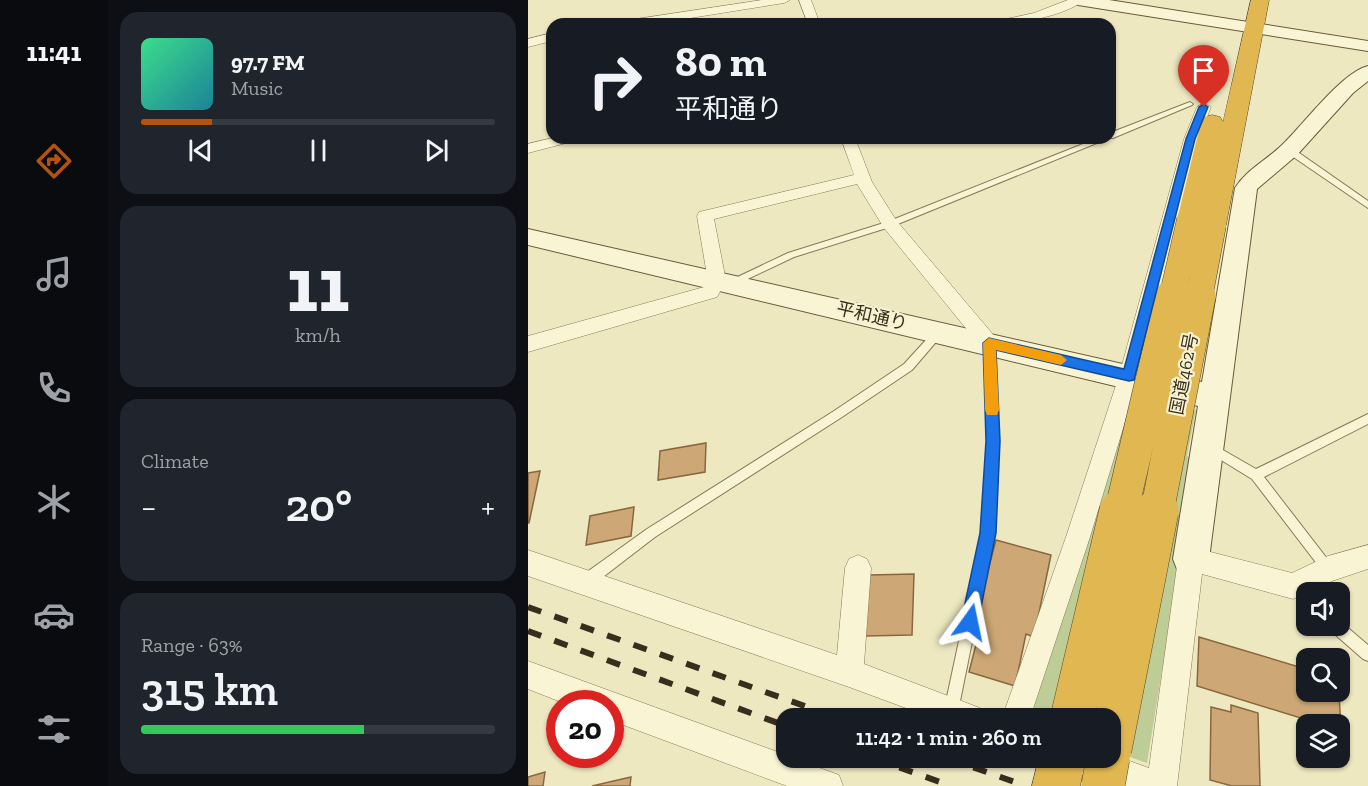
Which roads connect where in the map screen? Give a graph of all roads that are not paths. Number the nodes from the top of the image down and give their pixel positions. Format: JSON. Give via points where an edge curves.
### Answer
{"nodes":[{"id":1,"x":693,"y":0,"type":"edge"},
{"id":2,"x":784,"y":0,"type":"edge"},
{"id":3,"x":806,"y":0,"type":"edge"},
{"id":4,"x":1078,"y":0,"type":"edge"},
{"id":5,"x":1260,"y":0,"type":"edge"},
{"id":6,"x":695,"y":14,"type":"junction"},
{"id":7,"x":671,"y":18,"type":"edge"},
{"id":8,"x":812,"y":18,"type":"edge"},
{"id":9,"x":1028,"y":18,"type":"edge"},
{"id":10,"x":1242,"y":19,"type":"junction"},
{"id":11,"x":546,"y":38,"type":"edge"},
{"id":12,"x":528,"y":43,"type":"edge"},
{"id":13,"x":1368,"y":46,"type":"edge"},
{"id":14,"x":1368,"y":72,"type":"edge"},
{"id":15,"x":1209,"y":101,"type":"junction"},
{"id":16,"x":1116,"y":134,"type":"edge"},
{"id":17,"x":547,"y":144,"type":"edge"},
{"id":18,"x":850,"y":144,"type":"edge"},
{"id":19,"x":1089,"y":144,"type":"edge"},
{"id":20,"x":528,"y":149,"type":"edge"},
{"id":21,"x":1289,"y":150,"type":"junction"},
{"id":22,"x":862,"y":178,"type":"junction"},
{"id":23,"x":1368,"y":205,"type":"edge"},
{"id":24,"x":1202,"y":222,"type":"junction"},
{"id":25,"x":890,"y":224,"type":"junction"},
{"id":26,"x":528,"y":237,"type":"edge"},
{"id":27,"x":723,"y":282,"type":"junction"},
{"id":28,"x":939,"y":332,"type":"junction"},
{"id":29,"x":989,"y":343,"type":"junction"},
{"id":30,"x":528,"y":344,"type":"edge"},
{"id":31,"x":1129,"y":376,"type":"junction"},
{"id":32,"x":1215,"y":398,"type":"junction"},
{"id":33,"x":1368,"y":419,"type":"edge"},
{"id":34,"x":1209,"y":447,"type":"junction"},
{"id":35,"x":1256,"y":475,"type":"junction"},
{"id":36,"x":1368,"y":556,"type":"edge"},
{"id":37,"x":1191,"y":560,"type":"junction"},
{"id":38,"x":528,"y":563,"type":"edge"},
{"id":39,"x":858,"y":568,"type":"dead end"},
{"id":40,"x":1328,"y":568,"type":"junction"},
{"id":41,"x":585,"y":582,"type":"junction"},
{"id":42,"x":1312,"y":582,"type":"edge"},
{"id":43,"x":1296,"y":591,"type":"edge"},
{"id":44,"x":1347,"y":636,"type":"edge"},
{"id":45,"x":1368,"y":654,"type":"edge"},
{"id":46,"x":849,"y":673,"type":"junction"},
{"id":47,"x":528,"y":675,"type":"edge"},
{"id":48,"x":568,"y":690,"type":"edge"},
{"id":49,"x":942,"y":708,"type":"edge"},
{"id":50,"x":962,"y":708,"type":"edge"},
{"id":51,"x":1019,"y":708,"type":"edge"},
{"id":52,"x":1075,"y":708,"type":"edge"},
{"id":53,"x":1117,"y":708,"type":"edge"},
{"id":54,"x":624,"y":710,"type":"edge"},
{"id":55,"x":1060,"y":768,"type":"edge"},
{"id":56,"x":1106,"y":768,"type":"edge"},
{"id":57,"x":1106,"y":768,"type":"edge"},
{"id":58,"x":828,"y":786,"type":"edge"},
{"id":59,"x":1056,"y":786,"type":"edge"},
{"id":60,"x":1103,"y":786,"type":"edge"},
{"id":61,"x":1160,"y":786,"type":"edge"}],
"edges":[{"from":1,"to":6,"type":"street"},
{"from":2,"to":6,"type":"street"},
{"from":3,"to":8,"type":"street"},
{"from":4,"to":9,"type":"street"},
{"from":4,"to":10,"type":"street"},
{"from":5,"to":10,"type":"highway","name":"国道462号"},
{"from":6,"to":7,"type":"street"},
{"from":10,"to":13,"type":"street"},
{"from":10,"to":15,"type":"highway","name":"国道462号"},
{"from":10,"to":24,"type":"highway","name":"国道462号"},
{"from":11,"to":12,"type":"street"},
{"from":14,"to":21,"type":"street","via":[[1346,89]]},
{"from":15,"to":16,"type":"lane"},
{"from":15,"to":24,"type":"highway","name":"国道462号"},
{"from":15,"to":31,"type":"street","via":[[1191,139]]},
{"from":17,"to":20,"type":"street"},
{"from":18,"to":22,"type":"street"},
{"from":19,"to":25,"type":"lane"},
{"from":21,"to":23,"type":"lane"},
{"from":21,"to":32,"type":"street","via":[[1246,188]]},
{"from":22,"to":25,"type":"street"},
{"from":22,"to":27,"type":"street","via":[[705,216]]},
{"from":24,"to":52,"type":"highway","name":"国道462号","bridge":true},
{"from":24,"to":53,"type":"highway","name":"国道462号","bridge":true},
{"from":25,"to":27,"type":"lane","via":[[791,255]]},
{"from":25,"to":29,"type":"street"},
{"from":26,"to":27,"type":"street","name":"平和通り"},
{"from":27,"to":28,"type":"street","name":"平和通り"},
{"from":27,"to":30,"type":"street","via":[[710,292]]},
{"from":28,"to":29,"type":"street","name":"平和通り"},
{"from":28,"to":41,"type":"lane","via":[[908,366],[651,533]]},
{"from":29,"to":31,"type":"street","name":"平和通り"},
{"from":29,"to":50,"type":"lane","via":[[993,441],[988,533]]},
{"from":31,"to":32,"type":"street","name":"平和通り"},
{"from":31,"to":51,"type":"street"},
{"from":32,"to":34,"type":"street"},
{"from":33,"to":35,"type":"lane"},
{"from":34,"to":35,"type":"lane"},
{"from":34,"to":37,"type":"street"},
{"from":35,"to":40,"type":"lane"},
{"from":36,"to":40,"type":"street"},
{"from":37,"to":43,"type":"street"},
{"from":37,"to":61,"type":"street"},
{"from":38,"to":41,"type":"street"},
{"from":39,"to":46,"type":"street"},
{"from":40,"to":42,"type":"street"},
{"from":41,"to":46,"type":"street"},
{"from":44,"to":45,"type":"lane"},
{"from":46,"to":49,"type":"street"},
{"from":47,"to":48,"type":"street"},
{"from":54,"to":58,"type":"street"},
{"from":55,"to":59,"type":"highway"},
{"from":56,"to":61,"type":"street"},
{"from":57,"to":60,"type":"highway","bridge":true}]}
